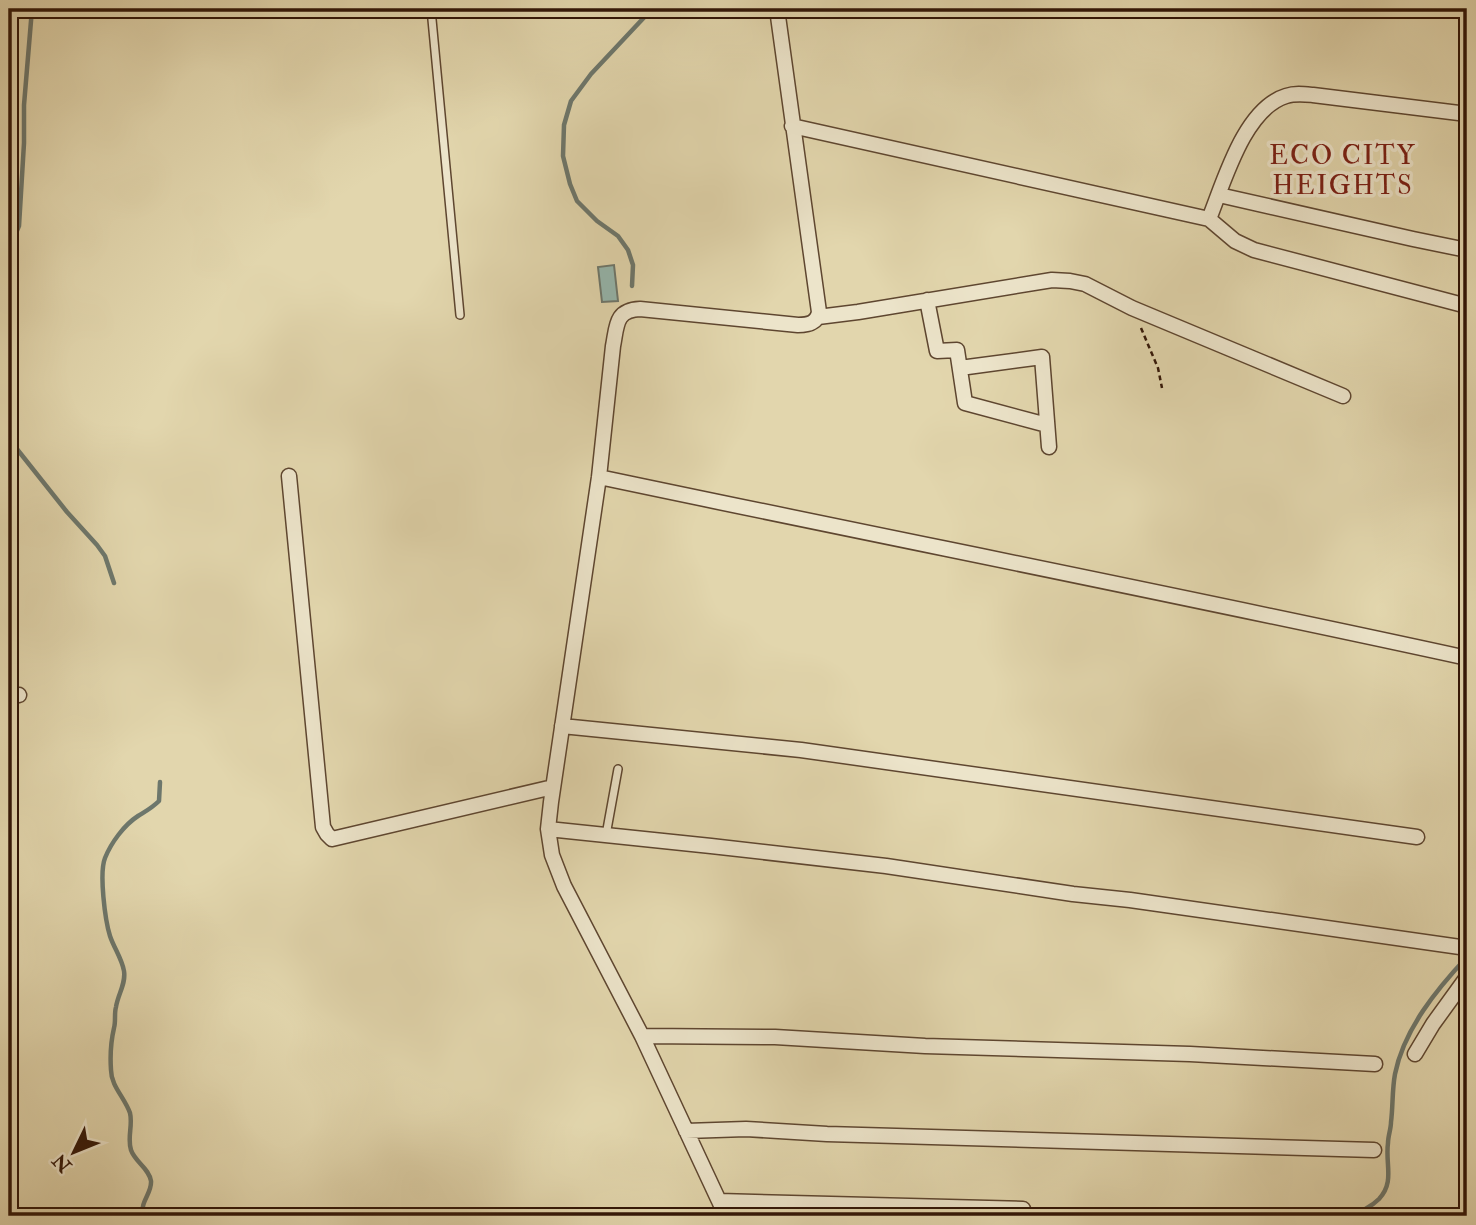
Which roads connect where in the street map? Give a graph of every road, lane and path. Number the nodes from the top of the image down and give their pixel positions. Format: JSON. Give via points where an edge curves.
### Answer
{"nodes":[{"id":1,"x":431,"y":9,"type":"edge"},
{"id":2,"x":777,"y":9,"type":"edge"},
{"id":3,"x":1467,"y":114,"type":"edge"},
{"id":4,"x":792,"y":126,"type":"junction"},
{"id":5,"x":1219,"y":195,"type":"junction"},
{"id":6,"x":1209,"y":219,"type":"junction"},
{"id":7,"x":1467,"y":250,"type":"edge"},
{"id":8,"x":927,"y":300,"type":"junction"},
{"id":9,"x":1467,"y":306,"type":"edge"},
{"id":10,"x":1132,"y":308,"type":"junction"},
{"id":11,"x":460,"y":314,"type":"dead end"},
{"id":12,"x":818,"y":317,"type":"junction"},
{"id":13,"x":960,"y":368,"type":"junction"},
{"id":14,"x":1162,"y":388,"type":"dead end"},
{"id":15,"x":1343,"y":396,"type":"dead end"},
{"id":16,"x":1047,"y":425,"type":"junction"},
{"id":17,"x":1049,"y":447,"type":"dead end"},
{"id":18,"x":289,"y":476,"type":"dead end"},
{"id":19,"x":599,"y":477,"type":"junction"},
{"id":20,"x":1467,"y":658,"type":"edge"},
{"id":21,"x":562,"y":726,"type":"junction"},
{"id":22,"x":618,"y":769,"type":"dead end"},
{"id":23,"x":553,"y":787,"type":"junction"},
{"id":24,"x":548,"y":829,"type":"junction"},
{"id":25,"x":606,"y":835,"type":"junction"},
{"id":26,"x":1418,"y":836,"type":"dead end"},
{"id":27,"x":1467,"y":948,"type":"edge"},
{"id":28,"x":1467,"y":977,"type":"edge"},
{"id":29,"x":642,"y":1036,"type":"junction"},
{"id":30,"x":1415,"y":1054,"type":"dead end"},
{"id":31,"x":1375,"y":1064,"type":"dead end"},
{"id":32,"x":686,"y":1131,"type":"junction"},
{"id":33,"x":1374,"y":1150,"type":"dead end"},
{"id":34,"x":719,"y":1201,"type":"junction"},
{"id":35,"x":1023,"y":1209,"type":"dead end"},
{"id":36,"x":726,"y":1216,"type":"edge"}],
"edges":[{"from":1,"to":11,"type":"lane"},
{"from":2,"to":4,"type":"street"},
{"from":3,"to":5,"type":"street","via":[[1295,93],[1283,96],[1245,132]]},
{"from":4,"to":6,"type":"street"},
{"from":4,"to":12,"type":"street"},
{"from":5,"to":6,"type":"street"},
{"from":5,"to":7,"type":"street"},
{"from":6,"to":9,"type":"street","via":[[1254,250]]},
{"from":8,"to":10,"type":"street","via":[[1062,280],[1085,284]]},
{"from":8,"to":12,"type":"street"},
{"from":8,"to":13,"type":"street","via":[[937,351],[957,350]]},
{"from":10,"to":14,"type":"path"},
{"from":10,"to":15,"type":"street"},
{"from":12,"to":19,"type":"street","via":[[812,324],[798,325],[639,309],[624,313],[613,346]]},
{"from":13,"to":16,"type":"street","via":[[965,403]]},
{"from":13,"to":16,"type":"street","via":[[1042,357]]},
{"from":16,"to":17,"type":"street"},
{"from":18,"to":23,"type":"street","via":[[327,834],[332,839]]},
{"from":19,"to":20,"type":"street"},
{"from":19,"to":21,"type":"street"},
{"from":21,"to":23,"type":"street"},
{"from":21,"to":26,"type":"street","via":[[801,750]]},
{"from":22,"to":25,"type":"lane"},
{"from":23,"to":24,"type":"street"},
{"from":24,"to":25,"type":"street"},
{"from":24,"to":29,"type":"street","via":[[564,886]]},
{"from":25,"to":27,"type":"street","via":[[886,866]]},
{"from":28,"to":30,"type":"street"},
{"from":29,"to":31,"type":"street","via":[[775,1037]]},
{"from":29,"to":32,"type":"street"},
{"from":32,"to":33,"type":"street","via":[[746,1129]]},
{"from":32,"to":34,"type":"street"},
{"from":34,"to":35,"type":"street"},
{"from":34,"to":36,"type":"street"}]}
